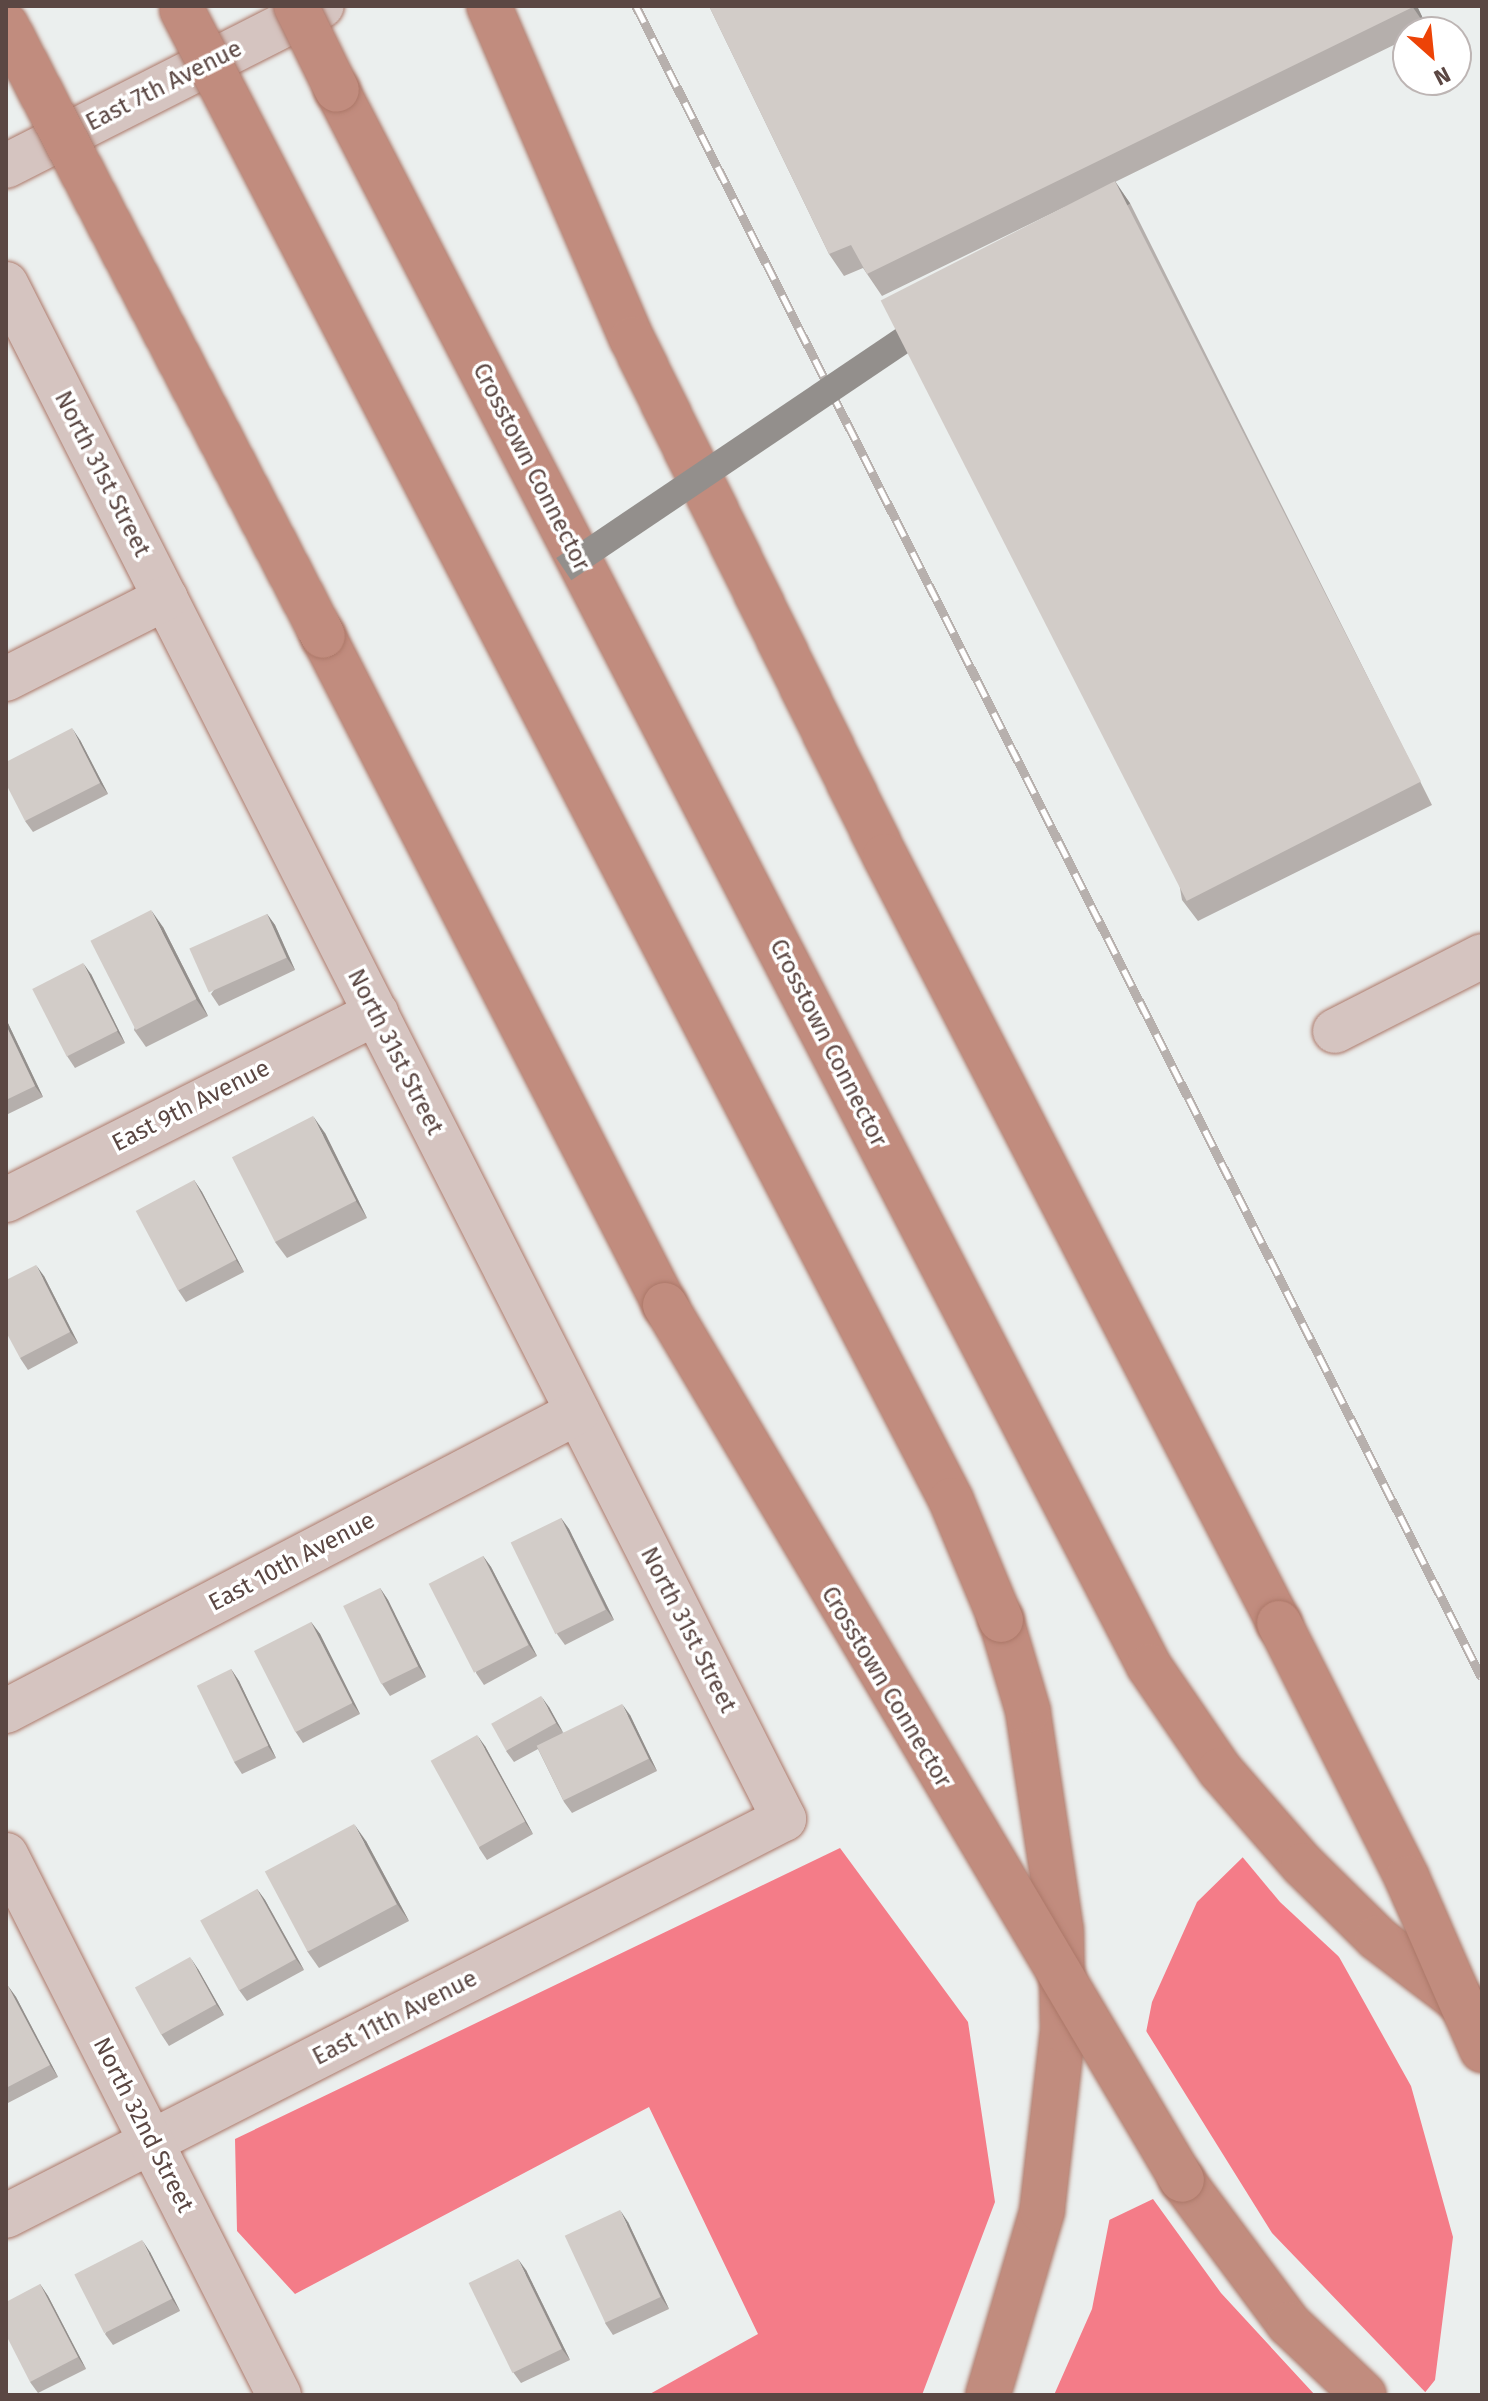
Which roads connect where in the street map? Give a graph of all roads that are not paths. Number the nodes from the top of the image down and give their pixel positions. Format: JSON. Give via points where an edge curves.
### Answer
{"nodes":[{"id":1,"x":296,"y":6,"type":"edge"},
{"id":2,"x":305,"y":6,"type":"edge"},
{"id":3,"x":322,"y":6,"type":"edge"},
{"id":4,"x":458,"y":6,"type":"edge"},
{"id":5,"x":489,"y":6,"type":"edge"},
{"id":6,"x":181,"y":7,"type":"edge"},
{"id":7,"x":6,"y":25,"type":"edge"},
{"id":8,"x":337,"y":90,"type":"junction"},
{"id":9,"x":6,"y":166,"type":"edge"},
{"id":10,"x":6,"y":284,"type":"edge"},
{"id":11,"x":632,"y":339,"type":"junction"},
{"id":12,"x":166,"y":598,"type":"junction"},
{"id":13,"x":6,"y":679,"type":"edge"},
{"id":14,"x":1482,"y":956,"type":"edge"},
{"id":15,"x":376,"y":1013,"type":"junction"},
{"id":16,"x":1335,"y":1031,"type":"dead end"},
{"id":17,"x":6,"y":1200,"type":"edge"},
{"id":18,"x":578,"y":1412,"type":"junction"},
{"id":19,"x":6,"y":1711,"type":"edge"},
{"id":20,"x":784,"y":1819,"type":"joint"},
{"id":21,"x":6,"y":1855,"type":"edge"},
{"id":22,"x":1482,"y":2018,"type":"edge"},
{"id":23,"x":1482,"y":2050,"type":"edge"},
{"id":24,"x":153,"y":2142,"type":"junction"},
{"id":25,"x":6,"y":2216,"type":"edge"},
{"id":26,"x":279,"y":2395,"type":"edge"},
{"id":27,"x":988,"y":2395,"type":"edge"},
{"id":28,"x":1364,"y":2395,"type":"edge"}],
"edges":[{"from":1,"to":8,"type":"highway","name":"Crosstown Connector","bridge":true},
{"from":2,"to":8,"type":"highway","bridge":true},
{"from":3,"to":9,"type":"street","name":"East 7th Avenue"},
{"from":4,"to":11,"type":"highway"},
{"from":5,"to":11,"type":"highway"},
{"from":6,"to":27,"type":"highway","bridge":true,"via":[[951,1500],[1001,1620],[1028,1711],[1061,1930],[1063,2030],[1042,2211]]},
{"from":7,"to":28,"type":"highway","name":"Crosstown Connector","bridge":true,"via":[[745,1450],[1198,2204],[1289,2324]]},
{"from":8,"to":22,"type":"highway","name":"Crosstown Connector","bridge":true,"via":[[1149,1666],[1220,1770],[1303,1865],[1377,1938]]},
{"from":10,"to":12,"type":"street","name":"North 31st Street"},
{"from":11,"to":23,"type":"highway","bridge":true,"via":[[885,856],[1400,1864]]},
{"from":12,"to":13,"type":"street"},
{"from":12,"to":15,"type":"street","name":"North 31st Street"},
{"from":14,"to":16,"type":"street"},
{"from":15,"to":17,"type":"street","name":"East 9th Avenue"},
{"from":15,"to":18,"type":"street","name":"North 31st Street"},
{"from":18,"to":19,"type":"street","name":"East 10th Avenue"},
{"from":18,"to":20,"type":"street","name":"North 31st Street"},
{"from":20,"to":24,"type":"street","name":"East 11th Avenue"},
{"from":21,"to":24,"type":"street","name":"North 32nd Street"},
{"from":24,"to":25,"type":"street","name":"East 11th Avenue"},
{"from":24,"to":26,"type":"street","name":"North 32nd Street"}]}
